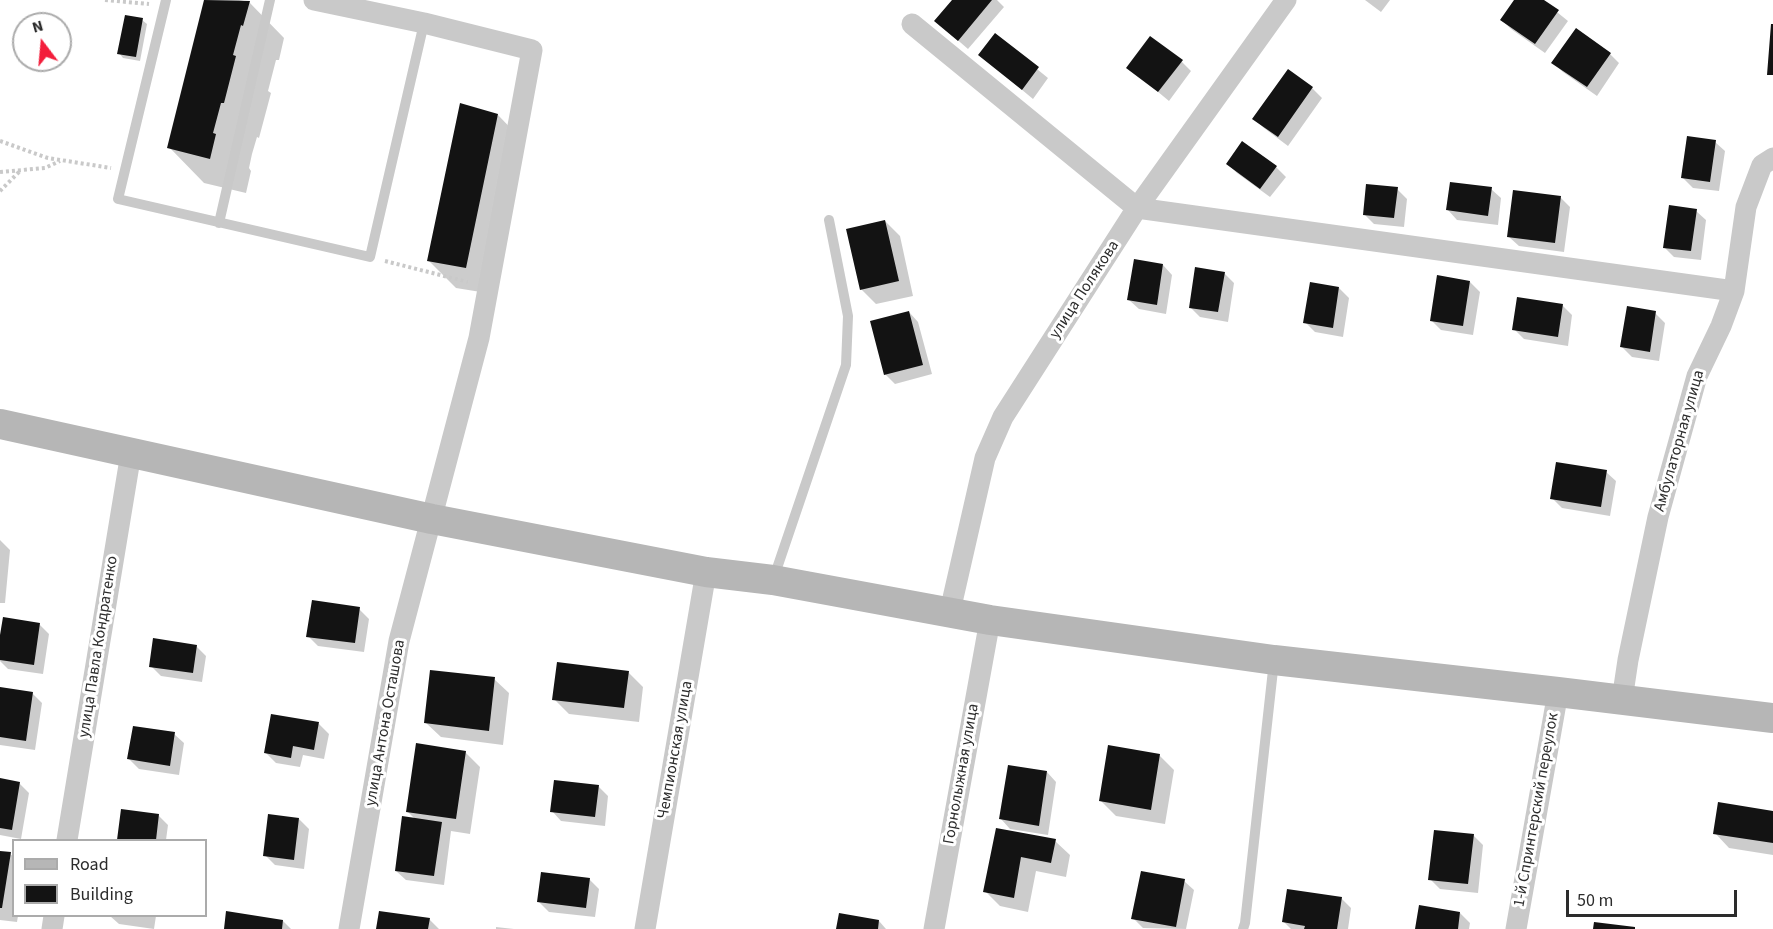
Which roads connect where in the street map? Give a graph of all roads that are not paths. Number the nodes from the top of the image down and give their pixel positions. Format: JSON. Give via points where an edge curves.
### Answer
{"nodes":[{"id":1,"x":270,"y":0,"type":"edge"},
{"id":2,"x":314,"y":0,"type":"edge"},
{"id":3,"x":1286,"y":0,"type":"edge"},
{"id":4,"x":166,"y":3,"type":"edge"},
{"id":5,"x":424,"y":23,"type":"junction"},
{"id":6,"x":912,"y":24,"type":"dead end"},
{"id":7,"x":1773,"y":158,"type":"edge"},
{"id":8,"x":1137,"y":208,"type":"junction"},
{"id":9,"x":829,"y":220,"type":"dead end"},
{"id":10,"x":219,"y":223,"type":"junction"},
{"id":11,"x":1734,"y":291,"type":"junction"},
{"id":12,"x":0,"y":424,"type":"edge"},
{"id":13,"x":131,"y":453,"type":"junction"},
{"id":14,"x":432,"y":519,"type":"junction"},
{"id":15,"x":706,"y":572,"type":"junction"},
{"id":16,"x":772,"y":580,"type":"junction"},
{"id":17,"x":950,"y":611,"type":"junction"},
{"id":18,"x":990,"y":620,"type":"junction"},
{"id":19,"x":1274,"y":660,"type":"junction"},
{"id":20,"x":1558,"y":692,"type":"junction"},
{"id":21,"x":1622,"y":700,"type":"junction"},
{"id":22,"x":1773,"y":718,"type":"edge"},
{"id":23,"x":66,"y":839,"type":"edge"},
{"id":24,"x":349,"y":929,"type":"edge"},
{"id":25,"x":645,"y":929,"type":"edge"},
{"id":26,"x":933,"y":929,"type":"edge"},
{"id":27,"x":1243,"y":929,"type":"edge"},
{"id":28,"x":1516,"y":929,"type":"edge"}],
"edges":[{"from":1,"to":10,"type":"lane"},
{"from":2,"to":5,"type":"street"},
{"from":3,"to":8,"type":"street","name":"улица Полякова"},
{"from":4,"to":10,"type":"lane","via":[[118,199]]},
{"from":5,"to":10,"type":"lane","via":[[370,256]]},
{"from":5,"to":14,"type":"street","name":"улица Антона Осташова","via":[[532,50],[478,338]]},
{"from":6,"to":8,"type":"street"},
{"from":7,"to":11,"type":"street","name":"Амбулаторная улица","via":[[1762,165],[1746,207]]},
{"from":8,"to":11,"type":"street"},
{"from":8,"to":17,"type":"street","name":"улица Полякова","via":[[1003,417],[985,458]]},
{"from":9,"to":16,"type":"lane","via":[[848,316],[846,365]]},
{"from":11,"to":21,"type":"street","name":"Амбулаторная улица","via":[[1697,376],[1658,517]]},
{"from":12,"to":13,"type":"street"},
{"from":13,"to":14,"type":"street"},
{"from":13,"to":23,"type":"street","name":"улица Павла Кондратенко"},
{"from":14,"to":15,"type":"street"},
{"from":14,"to":24,"type":"street","name":"улица Антона Осташова","via":[[399,641]]},
{"from":15,"to":16,"type":"street"},
{"from":15,"to":25,"type":"street","name":"Чемпионская улица"},
{"from":16,"to":17,"type":"street"},
{"from":17,"to":18,"type":"street"},
{"from":18,"to":19,"type":"street"},
{"from":18,"to":26,"type":"street","name":"Горнолыжная улица"},
{"from":19,"to":20,"type":"street"},
{"from":19,"to":27,"type":"lane"},
{"from":20,"to":21,"type":"street"},
{"from":20,"to":28,"type":"street","name":"1-й Спринтерский переулок"},
{"from":21,"to":22,"type":"street"}]}
